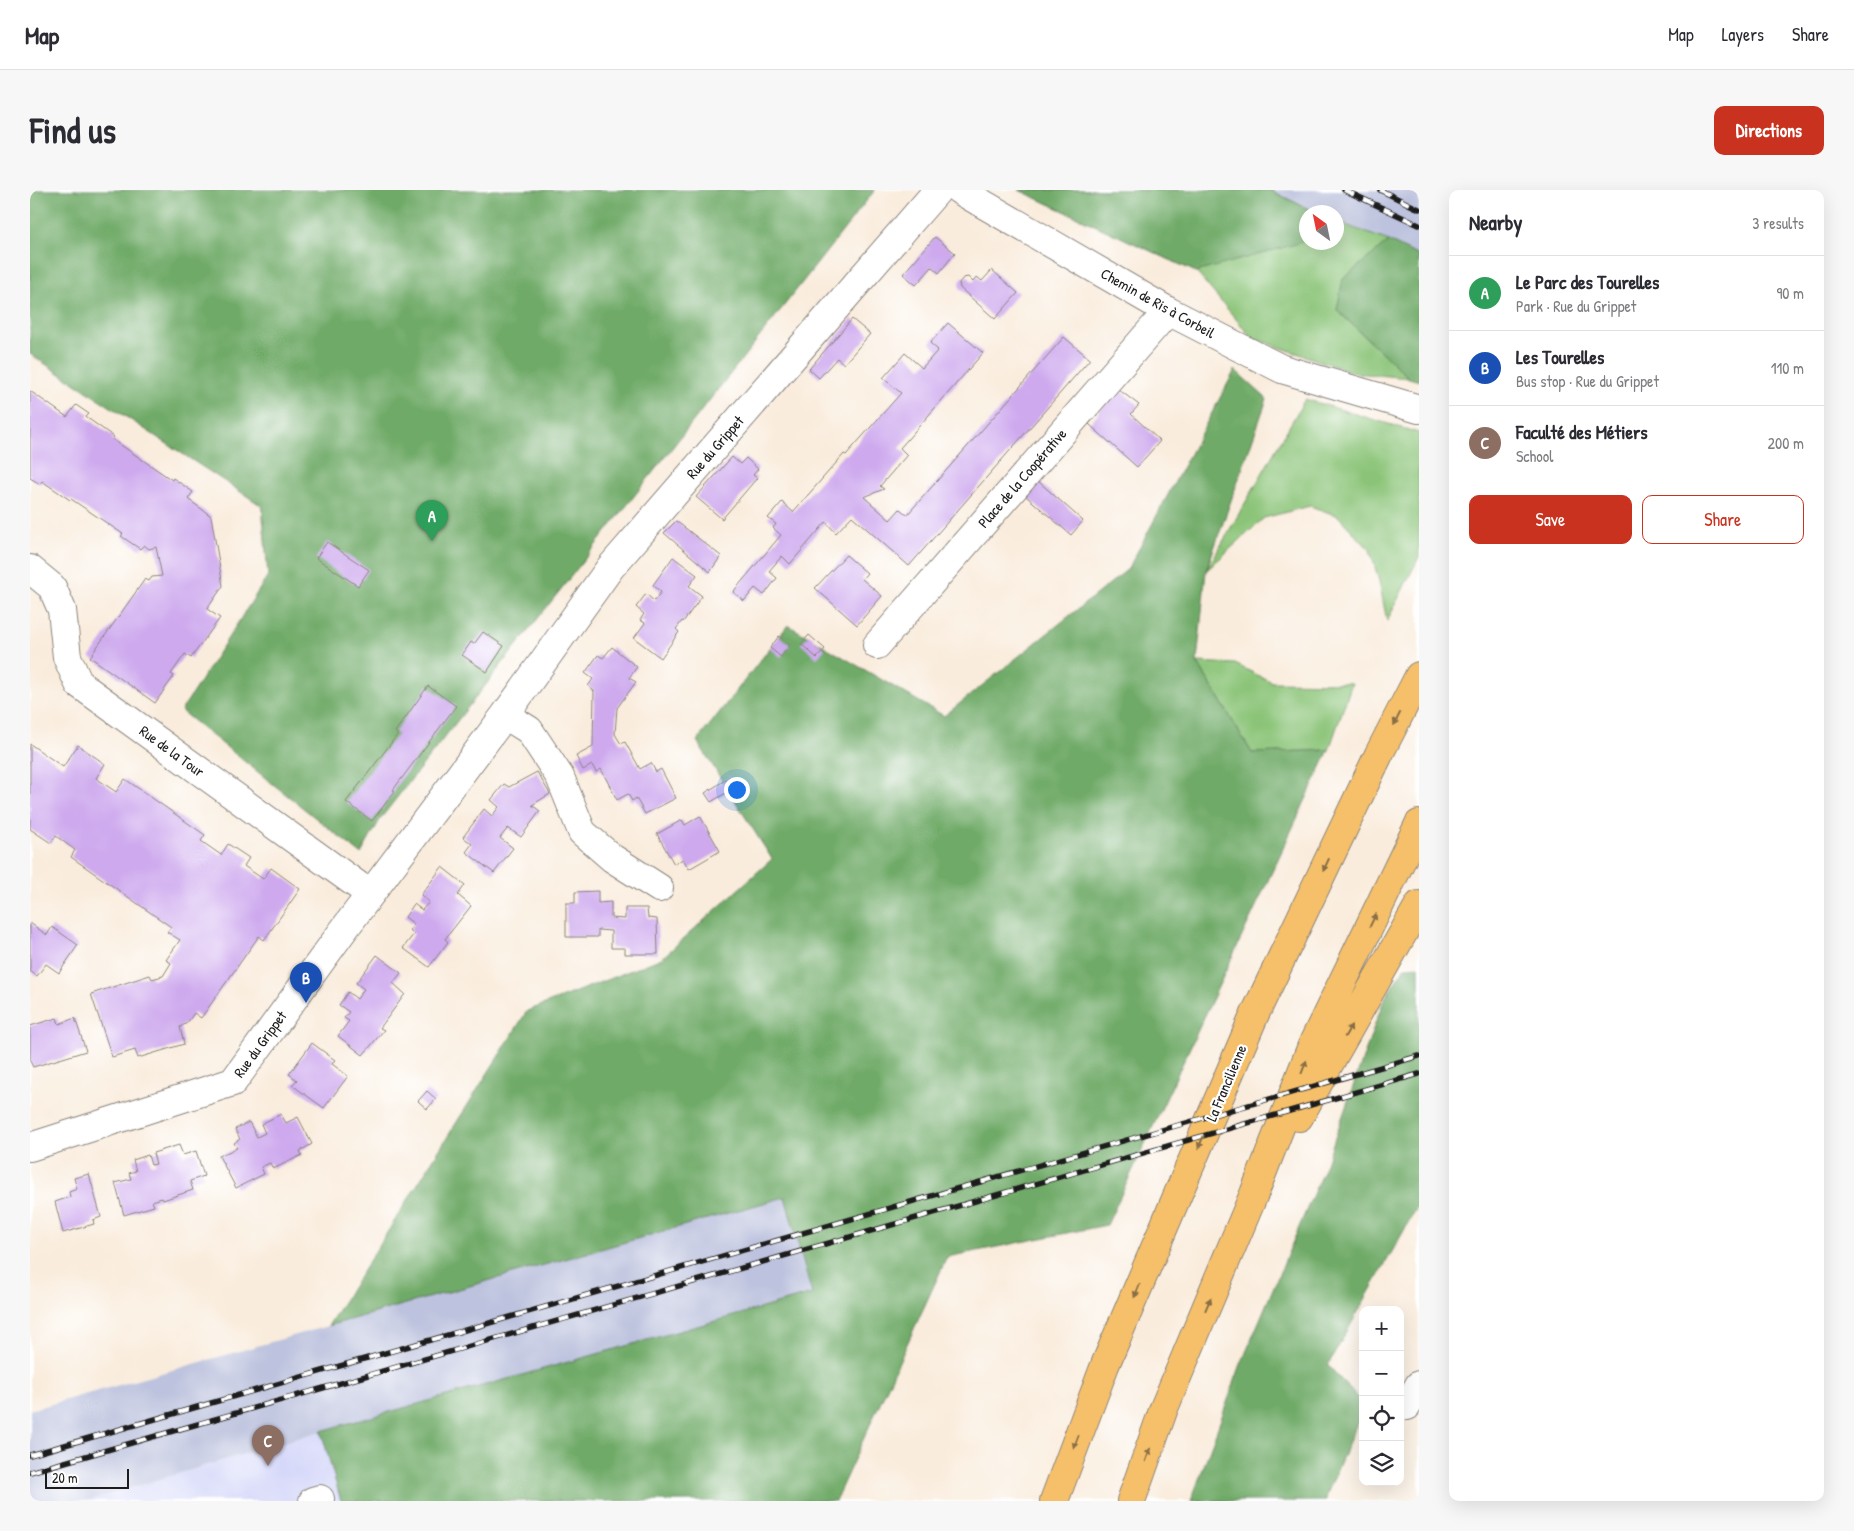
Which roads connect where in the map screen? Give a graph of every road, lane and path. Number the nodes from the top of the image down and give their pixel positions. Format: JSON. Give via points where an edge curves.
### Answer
{"nodes":[{"id":1,"x":938,"y":190,"type":"edge"},
{"id":2,"x":959,"y":190,"type":"edge"},
{"id":3,"x":1168,"y":311,"type":"junction"},
{"id":4,"x":1419,"y":408,"type":"edge"},
{"id":5,"x":30,"y":569,"type":"edge"},
{"id":6,"x":877,"y":645,"type":"dead end"},
{"id":7,"x":1419,"y":676,"type":"edge"},
{"id":8,"x":505,"y":715,"type":"junction"},
{"id":9,"x":1419,"y":824,"type":"edge"},
{"id":10,"x":659,"y":888,"type":"dead end"},
{"id":11,"x":370,"y":894,"type":"junction"},
{"id":12,"x":1419,"y":905,"type":"edge"},
{"id":13,"x":30,"y":1147,"type":"edge"},
{"id":14,"x":1254,"y":1194,"type":"junction"},
{"id":15,"x":1054,"y":1501,"type":"edge"},
{"id":16,"x":1131,"y":1501,"type":"edge"}],
"edges":[{"from":1,"to":8,"type":"street","name":"Rue du Grippet","via":[[610,568]]},
{"from":2,"to":3,"type":"street","name":"Chemin de Ris à Corbeil"},
{"from":3,"to":4,"type":"street","name":"Chemin de Ris à Corbeil","via":[[1282,369]]},
{"from":3,"to":6,"type":"street","name":"Place de la Coopérative"},
{"from":5,"to":11,"type":"street","name":"Rue de la Tour","via":[[52,588],[62,610],[68,656],[79,684]]},
{"from":7,"to":15,"type":"highway","name":"La Francilienne","one_way":true,"via":[[1254,1016],[1105,1365]]},
{"from":8,"to":10,"type":"street","via":[[530,730],[560,777],[582,832],[612,858]]},
{"from":8,"to":11,"type":"street","name":"Rue du Grippet"},
{"from":14,"to":9,"type":"highway","one_way":true,"via":[[1313,1043]]},
{"from":11,"to":13,"type":"street","name":"Rue du Grippet","via":[[232,1082]]},
{"from":14,"to":12,"type":"highway","one_way":true},
{"from":16,"to":14,"type":"highway","one_way":true,"via":[[1164,1408]]}]}
